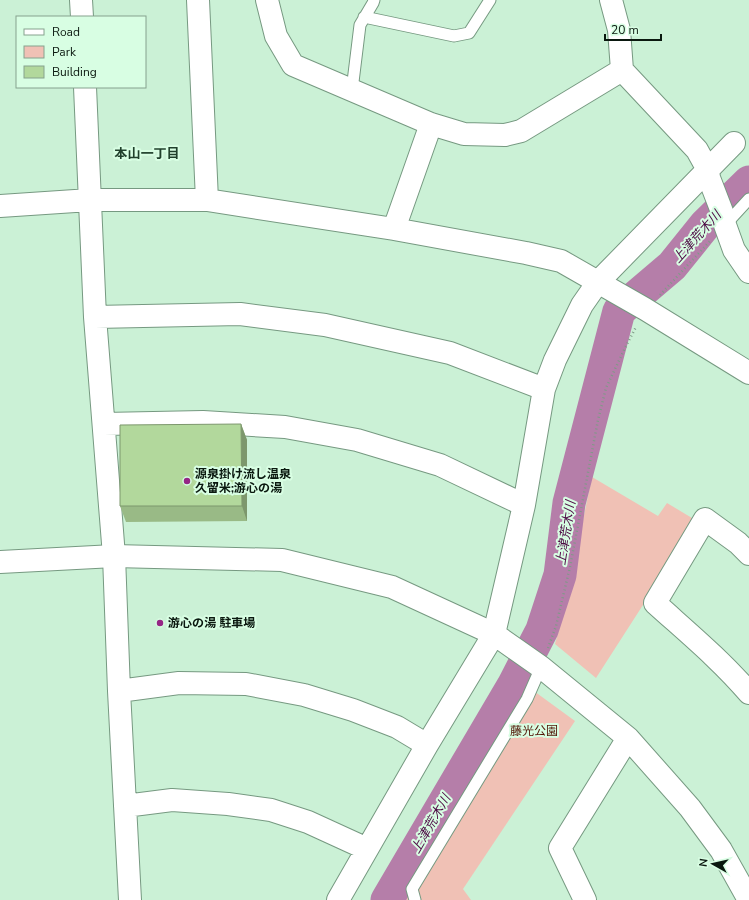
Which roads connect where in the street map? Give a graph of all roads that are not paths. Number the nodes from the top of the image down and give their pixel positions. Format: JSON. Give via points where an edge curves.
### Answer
{"nodes":[{"id":1,"x":81,"y":0,"type":"edge"},
{"id":2,"x":198,"y":0,"type":"edge"},
{"id":3,"x":267,"y":0,"type":"edge"},
{"id":4,"x":374,"y":0,"type":"edge"},
{"id":5,"x":490,"y":0,"type":"edge"},
{"id":6,"x":611,"y":0,"type":"edge"},
{"id":7,"x":82,"y":16,"type":"edge"},
{"id":8,"x":364,"y":17,"type":"junction"},
{"id":9,"x":622,"y":70,"type":"junction"},
{"id":10,"x":85,"y":88,"type":"edge"},
{"id":11,"x":352,"y":90,"type":"junction"},
{"id":12,"x":431,"y":124,"type":"junction"},
{"id":13,"x":734,"y":143,"type":"dead end"},
{"id":14,"x":708,"y":174,"type":"junction"},
{"id":15,"x":749,"y":199,"type":"edge"},
{"id":16,"x":90,"y":200,"type":"junction"},
{"id":17,"x":207,"y":200,"type":"junction"},
{"id":18,"x":0,"y":206,"type":"edge"},
{"id":19,"x":725,"y":221,"type":"junction"},
{"id":20,"x":394,"y":229,"type":"junction"},
{"id":21,"x":749,"y":272,"type":"edge"},
{"id":22,"x":604,"y":286,"type":"junction"},
{"id":23,"x":95,"y":317,"type":"junction"},
{"id":24,"x":749,"y":373,"type":"edge"},
{"id":25,"x":544,"y":389,"type":"junction"},
{"id":26,"x":104,"y":424,"type":"junction"},
{"id":27,"x":524,"y":505,"type":"junction"},
{"id":28,"x":749,"y":554,"type":"edge"},
{"id":29,"x":114,"y":556,"type":"junction"},
{"id":30,"x":0,"y":562,"type":"edge"},
{"id":31,"x":494,"y":634,"type":"junction"},
{"id":32,"x":541,"y":667,"type":"junction"},
{"id":33,"x":119,"y":691,"type":"junction"},
{"id":34,"x":749,"y":693,"type":"edge"},
{"id":35,"x":628,"y":738,"type":"junction"},
{"id":36,"x":427,"y":746,"type":"junction"},
{"id":37,"x":125,"y":806,"type":"junction"},
{"id":38,"x":367,"y":849,"type":"junction"},
{"id":39,"x":130,"y":900,"type":"edge"},
{"id":40,"x":338,"y":900,"type":"edge"},
{"id":41,"x":415,"y":900,"type":"edge"},
{"id":42,"x":585,"y":900,"type":"edge"},
{"id":43,"x":749,"y":900,"type":"edge"}],
"edges":[{"from":1,"to":7,"type":"street"},
{"from":2,"to":17,"type":"street"},
{"from":3,"to":11,"type":"street","via":[[276,36],[293,65]]},
{"from":4,"to":8,"type":"lane"},
{"from":5,"to":8,"type":"lane","via":[[469,33],[454,36]]},
{"from":6,"to":9,"type":"street","via":[[619,30]]},
{"from":8,"to":11,"type":"lane","via":[[360,25]]},
{"from":9,"to":12,"type":"street","via":[[521,131],[505,135],[464,134]]},
{"from":9,"to":14,"type":"street","via":[[697,150]]},
{"from":10,"to":16,"type":"street"},
{"from":11,"to":12,"type":"street"},
{"from":12,"to":20,"type":"street"},
{"from":13,"to":14,"type":"street"},
{"from":14,"to":19,"type":"street"},
{"from":14,"to":22,"type":"street"},
{"from":15,"to":19,"type":"lane"},
{"from":16,"to":17,"type":"street"},
{"from":16,"to":18,"type":"street"},
{"from":16,"to":23,"type":"street"},
{"from":17,"to":20,"type":"street"},
{"from":19,"to":21,"type":"street","via":[[734,250]]},
{"from":20,"to":22,"type":"street","via":[[560,261]]},
{"from":22,"to":24,"type":"street","via":[[648,309]]},
{"from":22,"to":25,"type":"street","via":[[582,305]]},
{"from":23,"to":25,"type":"street","via":[[240,314],[325,325],[450,353]]},
{"from":23,"to":26,"type":"street"},
{"from":25,"to":27,"type":"street"},
{"from":26,"to":27,"type":"street","via":[[203,422],[285,427],[357,440],[440,465]]},
{"from":26,"to":29,"type":"street"},
{"from":27,"to":31,"type":"street"},
{"from":28,"to":34,"type":"street","via":[[705,519],[655,603],[696,639]]},
{"from":29,"to":30,"type":"street"},
{"from":29,"to":31,"type":"street","via":[[282,560],[392,587]]},
{"from":29,"to":33,"type":"street"},
{"from":31,"to":32,"type":"street"},
{"from":31,"to":36,"type":"street"},
{"from":32,"to":35,"type":"street"},
{"from":32,"to":41,"type":"lane","via":[[527,699],[412,889]]},
{"from":33,"to":36,"type":"street","via":[[179,683],[246,684],[304,695],[353,710],[397,727]]},
{"from":33,"to":37,"type":"street"},
{"from":35,"to":42,"type":"street","via":[[560,848]]},
{"from":35,"to":43,"type":"street","via":[[690,808],[721,850]]},
{"from":36,"to":38,"type":"street"},
{"from":37,"to":38,"type":"street","via":[[172,800],[271,810],[308,822]]},
{"from":37,"to":39,"type":"street"},
{"from":38,"to":40,"type":"street"}]}
